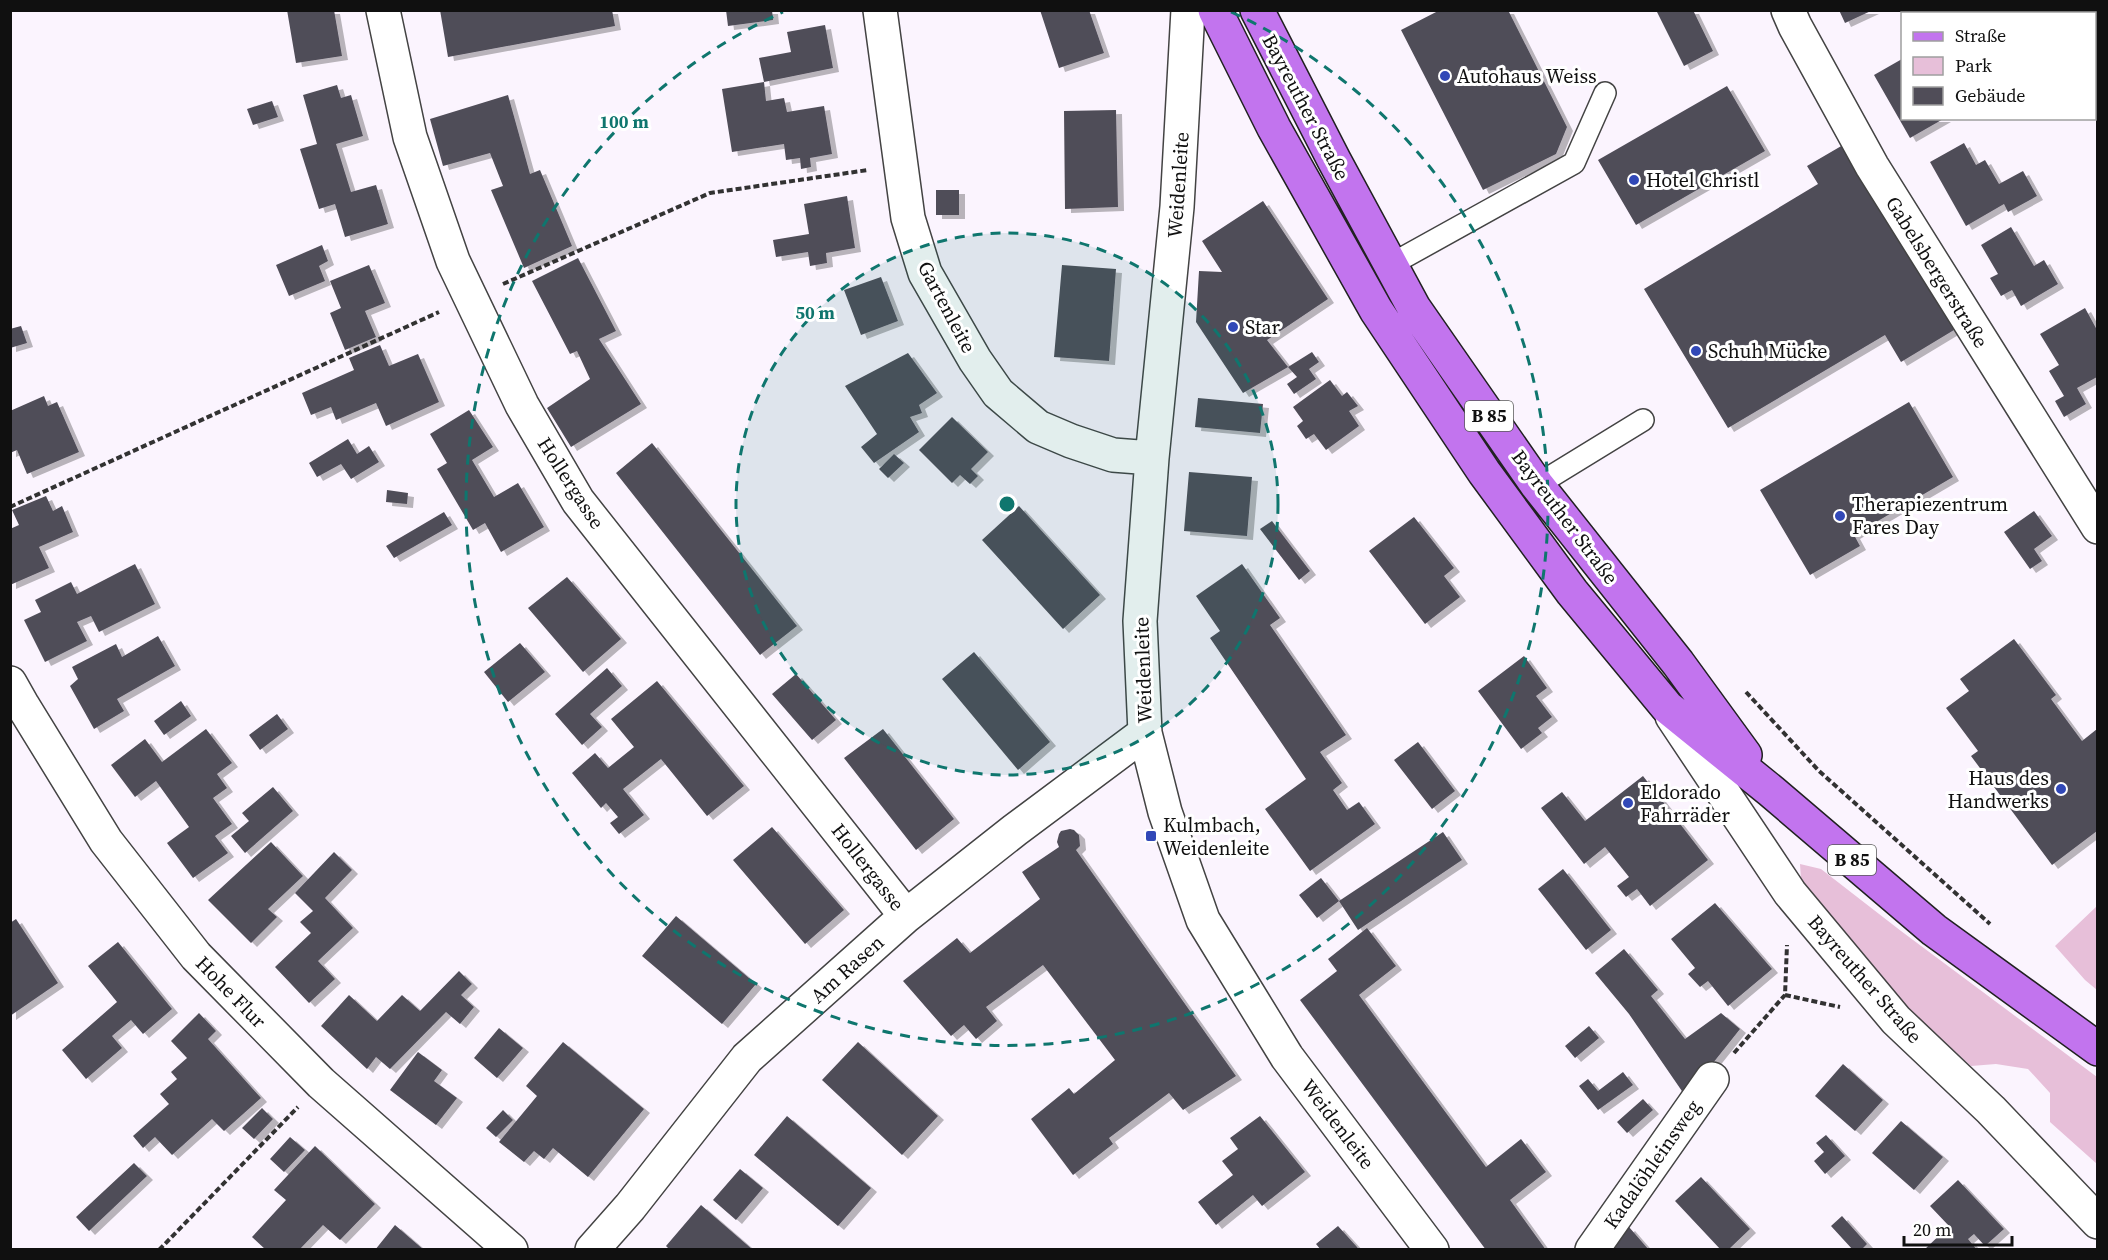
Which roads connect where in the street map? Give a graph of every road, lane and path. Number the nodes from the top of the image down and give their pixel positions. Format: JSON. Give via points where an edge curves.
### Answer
{"nodes":[{"id":1,"x":383,"y":10,"type":"edge"},
{"id":2,"x":880,"y":10,"type":"edge"},
{"id":3,"x":1188,"y":10,"type":"edge"},
{"id":4,"x":1215,"y":10,"type":"edge"},
{"id":5,"x":1788,"y":10,"type":"edge"},
{"id":6,"x":1261,"y":12,"type":"edge"},
{"id":7,"x":1605,"y":93,"type":"dead end"},
{"id":8,"x":901,"y":165,"type":"junction"},
{"id":9,"x":1390,"y":265,"type":"junction"},
{"id":10,"x":471,"y":298,"type":"junction"},
{"id":11,"x":1643,"y":420,"type":"dead end"},
{"id":12,"x":1152,"y":458,"type":"junction"},
{"id":13,"x":1537,"y":485,"type":"junction"},
{"id":14,"x":10,"y":507,"type":"edge"},
{"id":15,"x":2097,"y":527,"type":"edge"},
{"id":16,"x":10,"y":683,"type":"edge"},
{"id":17,"x":1741,"y":687,"type":"dead end"},
{"id":18,"x":1666,"y":707,"type":"junction"},
{"id":19,"x":1145,"y":733,"type":"junction"},
{"id":20,"x":1771,"y":791,"type":"junction"},
{"id":21,"x":906,"y":916,"type":"junction"},
{"id":22,"x":1995,"y":928,"type":"dead end"},
{"id":23,"x":1785,"y":995,"type":"dead end"},
{"id":24,"x":2097,"y":1049,"type":"edge"},
{"id":25,"x":1712,"y":1079,"type":"joint"},
{"id":26,"x":321,"y":1083,"type":"junction"},
{"id":27,"x":2097,"y":1222,"type":"edge"},
{"id":28,"x":159,"y":1250,"type":"edge"},
{"id":29,"x":511,"y":1250,"type":"edge"},
{"id":30,"x":592,"y":1250,"type":"edge"},
{"id":31,"x":1432,"y":1250,"type":"edge"},
{"id":32,"x":1592,"y":1250,"type":"edge"}],
"edges":[{"from":1,"to":10,"type":"street","name":"Hollergasse","via":[[410,138],[453,261]]},
{"from":2,"to":8,"type":"street","name":"Gartenleite"},
{"from":3,"to":12,"type":"street","name":"Weidenleite","via":[[1178,207]]},
{"from":4,"to":18,"type":"main road","name":"Bayreuther Straße","number":"B 85","via":[[1274,128],[1377,310],[1484,472],[1572,592]]},
{"from":5,"to":15,"type":"street","name":"Gabelsbergerstraße","via":[[1872,166]]},
{"from":6,"to":9,"type":"main road","name":"Bayreuther Straße","number":"B 85"},
{"from":7,"to":9,"type":"lane","via":[[1574,163]]},
{"from":8,"to":10,"type":"path","via":[[710,194]]},
{"from":8,"to":12,"type":"street","name":"Gartenleite","via":[[908,218],[925,273],[998,393],[1038,427],[1071,441],[1113,455]]},
{"from":9,"to":13,"type":"main road","name":"Bayreuther Straße","number":"B 85","via":[[1414,308]]},
{"from":10,"to":14,"type":"path"},
{"from":10,"to":21,"type":"street","name":"Hollergasse","via":[[522,405],[578,501]]},
{"from":11,"to":13,"type":"lane"},
{"from":12,"to":19,"type":"street","name":"Weidenleite","via":[[1140,621]]},
{"from":13,"to":20,"type":"main road","name":"Bayreuther Straße","number":"B 85","via":[[1678,663]]},
{"from":16,"to":26,"type":"street","name":"Hohe Flur","via":[[106,841],[196,956]]},
{"from":17,"to":22,"type":"path","via":[[1820,771]]},
{"from":18,"to":20,"type":"main road","name":"Bayreuther Straße","number":"B 85"},
{"from":18,"to":27,"type":"street","name":"Bayreuther Straße","via":[[1790,893],[1896,1020],[1991,1110]]},
{"from":19,"to":21,"type":"street","name":"Am Rasen"},
{"from":19,"to":31,"type":"street","name":"Weidenleite","via":[[1165,812],[1203,920],[1287,1057]]},
{"from":20,"to":24,"type":"main road","name":"Bayreuther Straße","number":"B 85","via":[[1934,930]]},
{"from":21,"to":30,"type":"street","name":"Am Rasen","via":[[747,1058]]},
{"from":23,"to":25,"type":"path"},
{"from":25,"to":32,"type":"street","name":"Kadalöhleinsweg"},
{"from":26,"to":28,"type":"path"},
{"from":26,"to":29,"type":"street","name":"Hohe Flur"}]}
